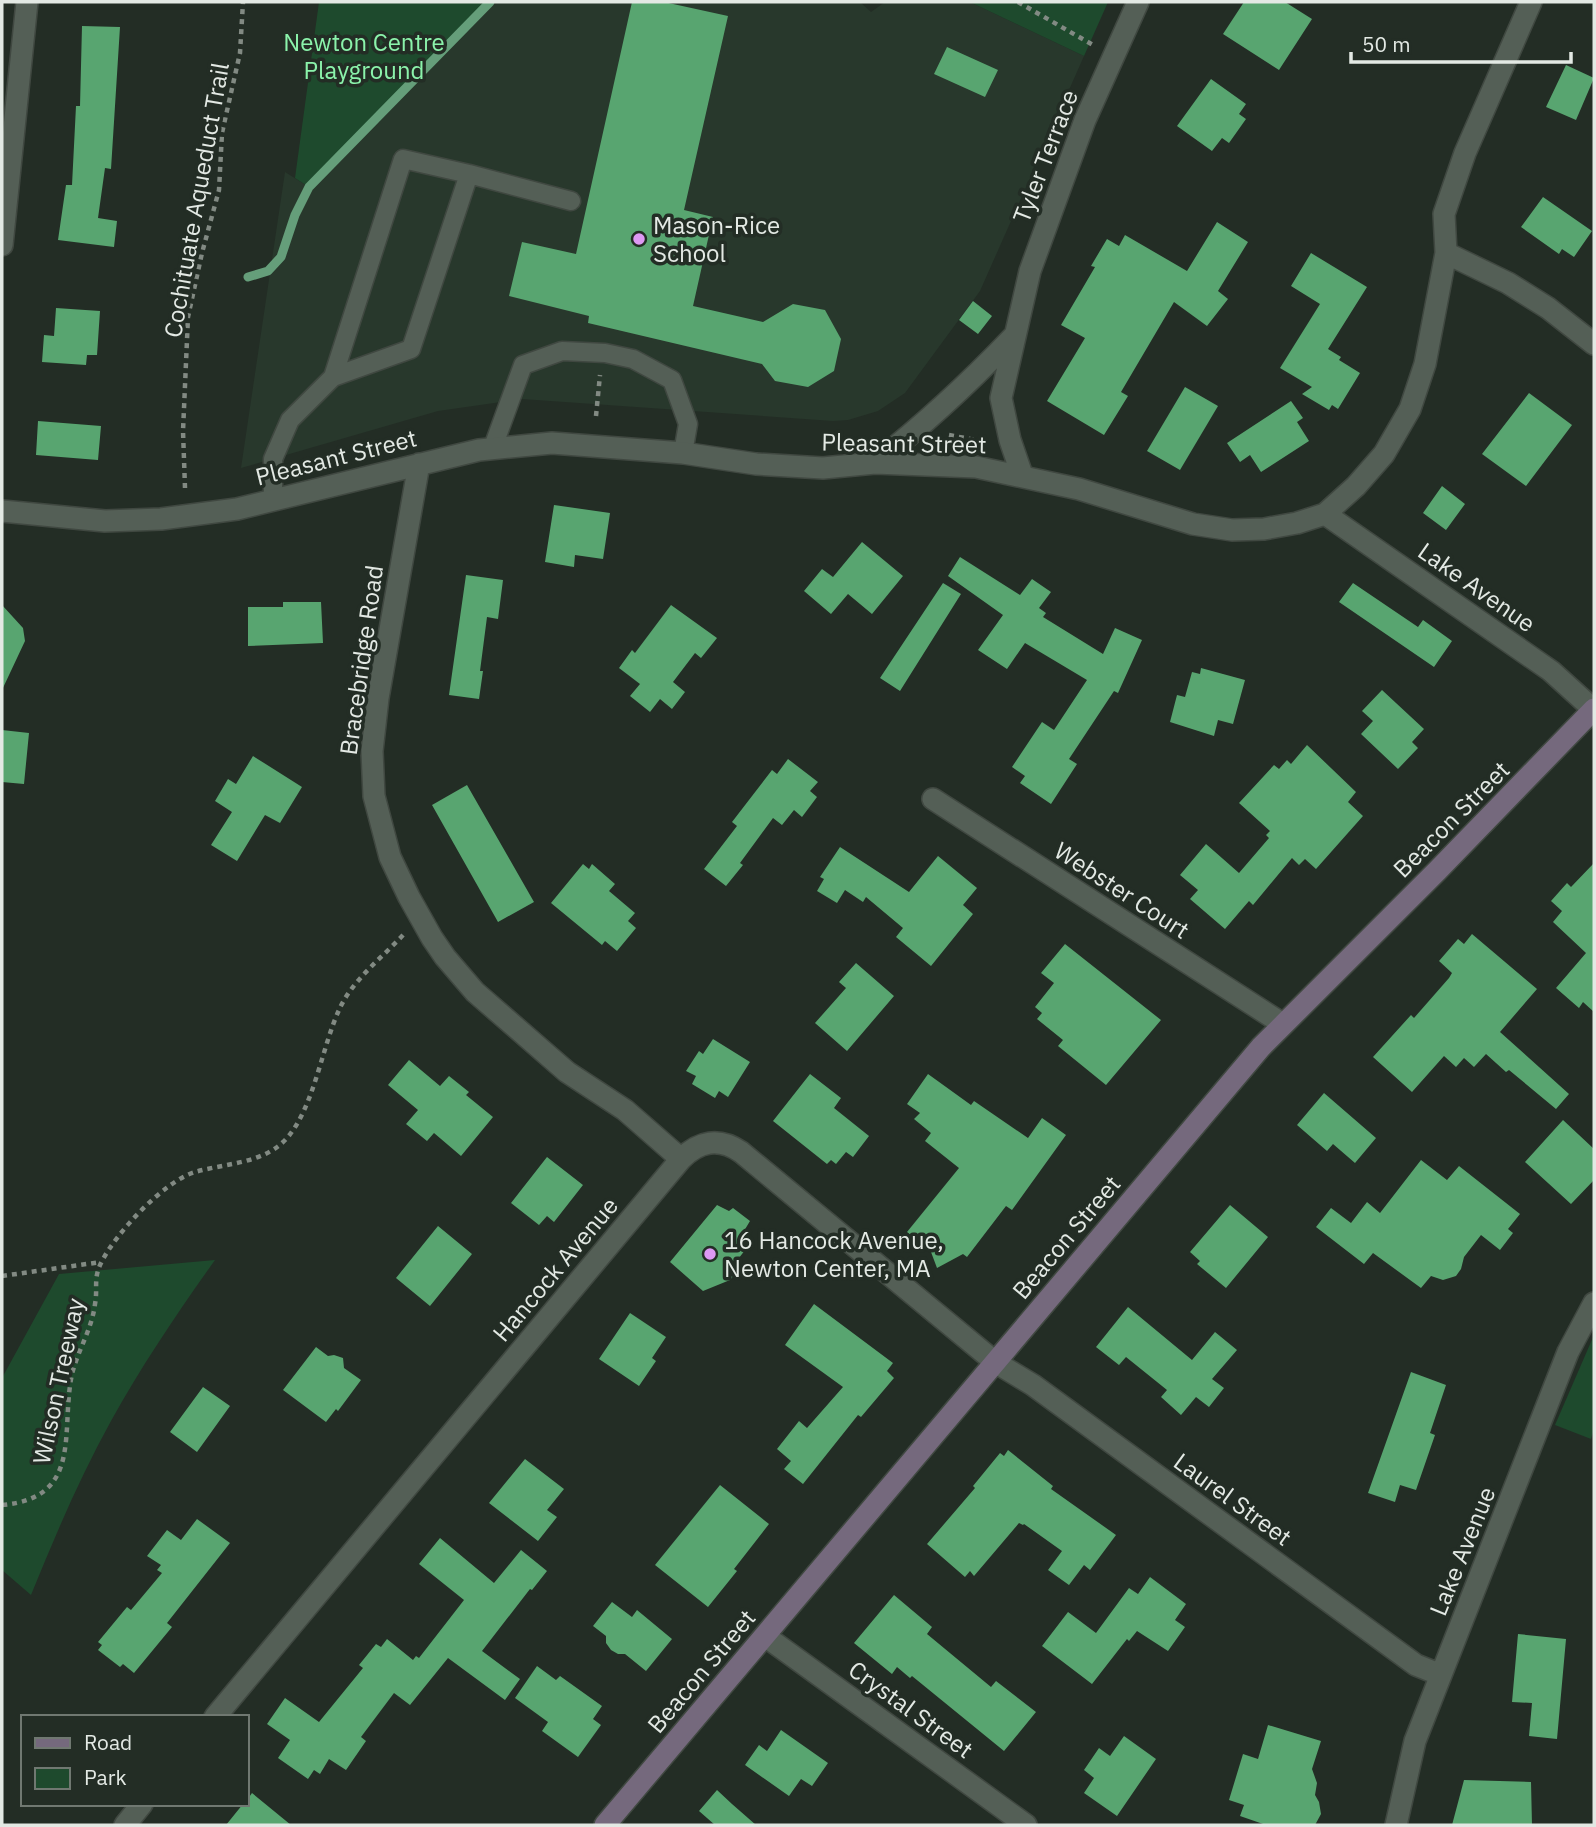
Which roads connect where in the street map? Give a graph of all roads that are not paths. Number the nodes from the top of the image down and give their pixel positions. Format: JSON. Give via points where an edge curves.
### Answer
{"nodes":[{"id":1,"x":27,"y":2,"type":"edge"},
{"id":2,"x":1138,"y":2,"type":"edge"},
{"id":3,"x":1531,"y":2,"type":"edge"},
{"id":4,"x":469,"y":174,"type":"junction"},
{"id":5,"x":571,"y":201,"type":"dead end"},
{"id":6,"x":2,"y":245,"type":"edge"},
{"id":7,"x":1446,"y":253,"type":"junction"},
{"id":8,"x":1016,"y":334,"type":"junction"},
{"id":9,"x":1594,"y":344,"type":"edge"},
{"id":10,"x":333,"y":377,"type":"junction"},
{"id":11,"x":493,"y":447,"type":"junction"},
{"id":12,"x":683,"y":453,"type":"junction"},
{"id":13,"x":875,"y":463,"type":"junction"},
{"id":14,"x":419,"y":464,"type":"junction"},
{"id":15,"x":1021,"y":475,"type":"junction"},
{"id":16,"x":273,"y":500,"type":"junction"},
{"id":17,"x":2,"y":511,"type":"edge"},
{"id":18,"x":1325,"y":514,"type":"junction"},
{"id":19,"x":1594,"y":710,"type":"edge"},
{"id":20,"x":933,"y":799,"type":"dead end"},
{"id":21,"x":1283,"y":1024,"type":"junction"},
{"id":22,"x":681,"y":1159,"type":"junction"},
{"id":23,"x":1594,"y":1303,"type":"edge"},
{"id":24,"x":995,"y":1362,"type":"junction"},
{"id":25,"x":765,"y":1636,"type":"junction"},
{"id":26,"x":1441,"y":1675,"type":"junction"},
{"id":27,"x":217,"y":1715,"type":"edge"},
{"id":28,"x":140,"y":1806,"type":"edge"},
{"id":29,"x":125,"y":1825,"type":"edge"},
{"id":30,"x":606,"y":1825,"type":"edge"},
{"id":31,"x":1026,"y":1825,"type":"edge"},
{"id":32,"x":1396,"y":1825,"type":"edge"}],
"edges":[{"from":1,"to":6,"type":"street"},
{"from":2,"to":8,"type":"street","name":"Tyler Terrace","via":[[1085,120],[1030,271]]},
{"from":3,"to":7,"type":"street","name":"Pleasant Street","via":[[1465,153],[1444,214]]},
{"from":4,"to":5,"type":"lane"},
{"from":4,"to":10,"type":"lane","via":[[411,349]]},
{"from":4,"to":10,"type":"lane","via":[[403,159]]},
{"from":7,"to":9,"type":"street","via":[[1508,283]]},
{"from":7,"to":18,"type":"street","name":"Pleasant Street","via":[[1425,364],[1410,409],[1384,454]]},
{"from":8,"to":13,"type":"street","via":[[967,386]]},
{"from":8,"to":15,"type":"street","name":"Tyler Terrace","via":[[1001,398]]},
{"from":10,"to":16,"type":"lane","via":[[290,420],[273,459]]},
{"from":11,"to":12,"type":"street","name":"Pleasant Street","via":[[566,443]]},
{"from":11,"to":12,"type":"lane","via":[[523,365],[562,351],[633,359],[672,380],[688,424]]},
{"from":11,"to":14,"type":"street","name":"Pleasant Street"},
{"from":12,"to":13,"type":"street","name":"Pleasant Street","via":[[823,468]]},
{"from":13,"to":15,"type":"street","name":"Pleasant Street","via":[[976,467]]},
{"from":14,"to":16,"type":"street","name":"Pleasant Street"},
{"from":14,"to":22,"type":"street","name":"Bracebridge Road","via":[[372,751],[374,796],[398,876],[445,957],[489,1005]]},
{"from":15,"to":18,"type":"street","name":"Pleasant Street","via":[[1193,524],[1231,530],[1264,529]]},
{"from":16,"to":17,"type":"street","name":"Pleasant Street","via":[[161,519],[105,521]]},
{"from":18,"to":19,"type":"street","name":"Lake Avenue","via":[[1551,671]]},
{"from":19,"to":21,"type":"main road","name":"Beacon Street"},
{"from":20,"to":21,"type":"street","name":"Webster Court"},
{"from":21,"to":24,"type":"main road","name":"Beacon Street"},
{"from":22,"to":24,"type":"street","name":"Hancock Avenue","via":[[701,1144],[718,1142],[734,1147]]},
{"from":22,"to":27,"type":"street","name":"Hancock Avenue"},
{"from":23,"to":26,"type":"street","name":"Lake Avenue","via":[[1568,1352]]},
{"from":24,"to":25,"type":"main road","name":"Beacon Street"},
{"from":24,"to":26,"type":"street","name":"Laurel Street","via":[[1024,1378],[1416,1665]]},
{"from":25,"to":30,"type":"main road","name":"Beacon Street"},
{"from":25,"to":31,"type":"street","name":"Crystal Street"},
{"from":26,"to":32,"type":"street","name":"Lake Avenue","via":[[1415,1741]]},
{"from":28,"to":29,"type":"street"}]}
